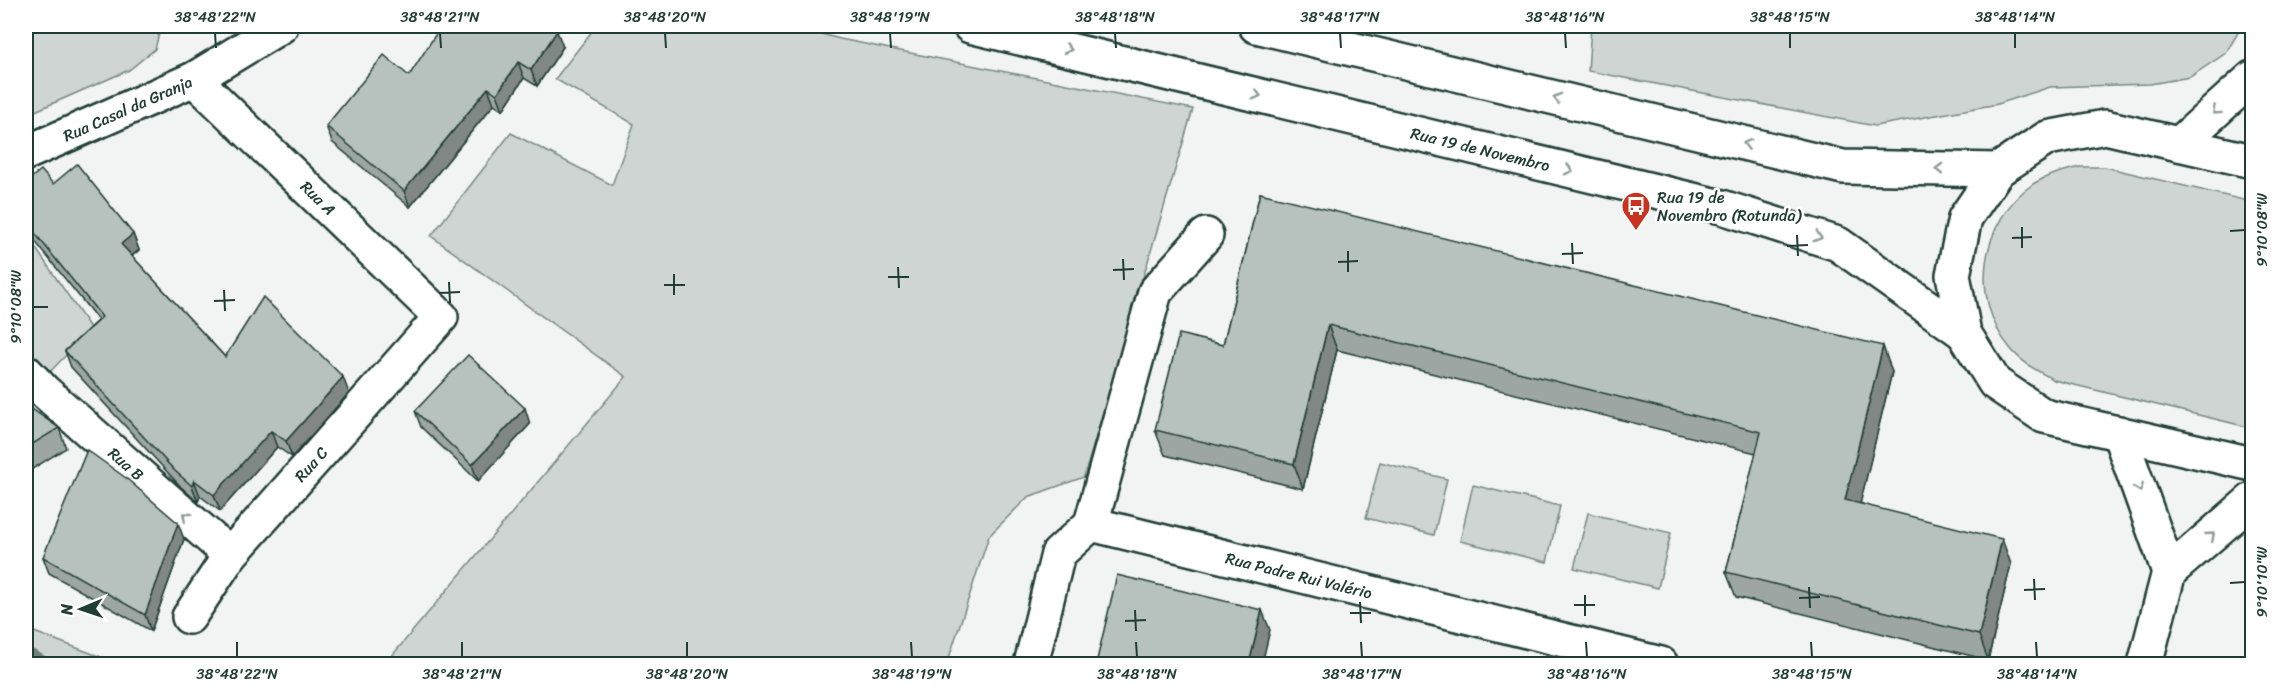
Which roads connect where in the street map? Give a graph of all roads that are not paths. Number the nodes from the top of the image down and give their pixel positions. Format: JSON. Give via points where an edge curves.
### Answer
{"nodes":[{"id":1,"x":230,"y":26,"type":"edge"},
{"id":2,"x":281,"y":26,"type":"edge"},
{"id":3,"x":970,"y":26,"type":"edge"},
{"id":4,"x":1256,"y":26,"type":"edge"},
{"id":5,"x":1335,"y":36,"type":"edge"},
{"id":6,"x":226,"y":59,"type":"junction"},
{"id":7,"x":2253,"y":78,"type":"edge"},
{"id":8,"x":194,"y":79,"type":"junction"},
{"id":9,"x":2179,"y":144,"type":"junction"},
{"id":10,"x":26,"y":153,"type":"edge"},
{"id":11,"x":2253,"y":161,"type":"edge"},
{"id":12,"x":1998,"y":170,"type":"junction"},
{"id":13,"x":1206,"y":235,"type":"dead end"},
{"id":14,"x":441,"y":316,"type":"joint"},
{"id":15,"x":1964,"y":333,"type":"junction"},
{"id":16,"x":26,"y":372,"type":"edge"},
{"id":17,"x":2119,"y":433,"type":"junction"},
{"id":18,"x":2253,"y":464,"type":"edge"},
{"id":19,"x":2253,"y":500,"type":"edge"},
{"id":20,"x":1091,"y":524,"type":"junction"},
{"id":21,"x":230,"y":555,"type":"junction"},
{"id":22,"x":2169,"y":572,"type":"junction"},
{"id":23,"x":189,"y":617,"type":"dead end"},
{"id":24,"x":1031,"y":664,"type":"edge"},
{"id":25,"x":1661,"y":664,"type":"edge"},
{"id":26,"x":2145,"y":664,"type":"edge"}],
"edges":[{"from":1,"to":6,"type":"street"},
{"from":2,"to":6,"type":"street","name":"Rua Casal da Granja"},
{"from":3,"to":15,"type":"street","name":"Rua 19 de Novembro","one_way":true,"via":[[1722,207],[1838,244]]},
{"from":4,"to":5,"type":"street"},
{"from":12,"to":5,"type":"street","one_way":true,"via":[[1843,167]]},
{"from":6,"to":8,"type":"street","name":"Rua Casal da Granja"},
{"from":7,"to":9,"type":"street","one_way":true},
{"from":8,"to":10,"type":"street","name":"Rua Casal da Granja"},
{"from":8,"to":14,"type":"street","name":"Rua A"},
{"from":9,"to":11,"type":"street","name":"Rua 19 de Novembro"},
{"from":9,"to":12,"type":"street","name":"Rua 19 de Novembro","via":[[2105,127],[2047,138]]},
{"from":12,"to":15,"type":"street","name":"Rua 19 de Novembro","via":[[1965,218],[1953,275]]},
{"from":13,"to":20,"type":"street","via":[[1155,292]]},
{"from":14,"to":21,"type":"street","name":"Rua C"},
{"from":15,"to":17,"type":"street","name":"Rua 19 de Novembro","via":[[1995,383],[2043,416]]},
{"from":21,"to":16,"type":"street","name":"Rua B","one_way":true},
{"from":17,"to":18,"type":"street","name":"Rua 19 de Novembro"},
{"from":17,"to":22,"type":"street","one_way":true},
{"from":22,"to":19,"type":"street","one_way":true},
{"from":20,"to":24,"type":"street","via":[[1058,554]]},
{"from":20,"to":25,"type":"street","name":"Rua Padre Rui Valério"},
{"from":21,"to":23,"type":"street","name":"Rua C"},
{"from":22,"to":26,"type":"street"}]}
